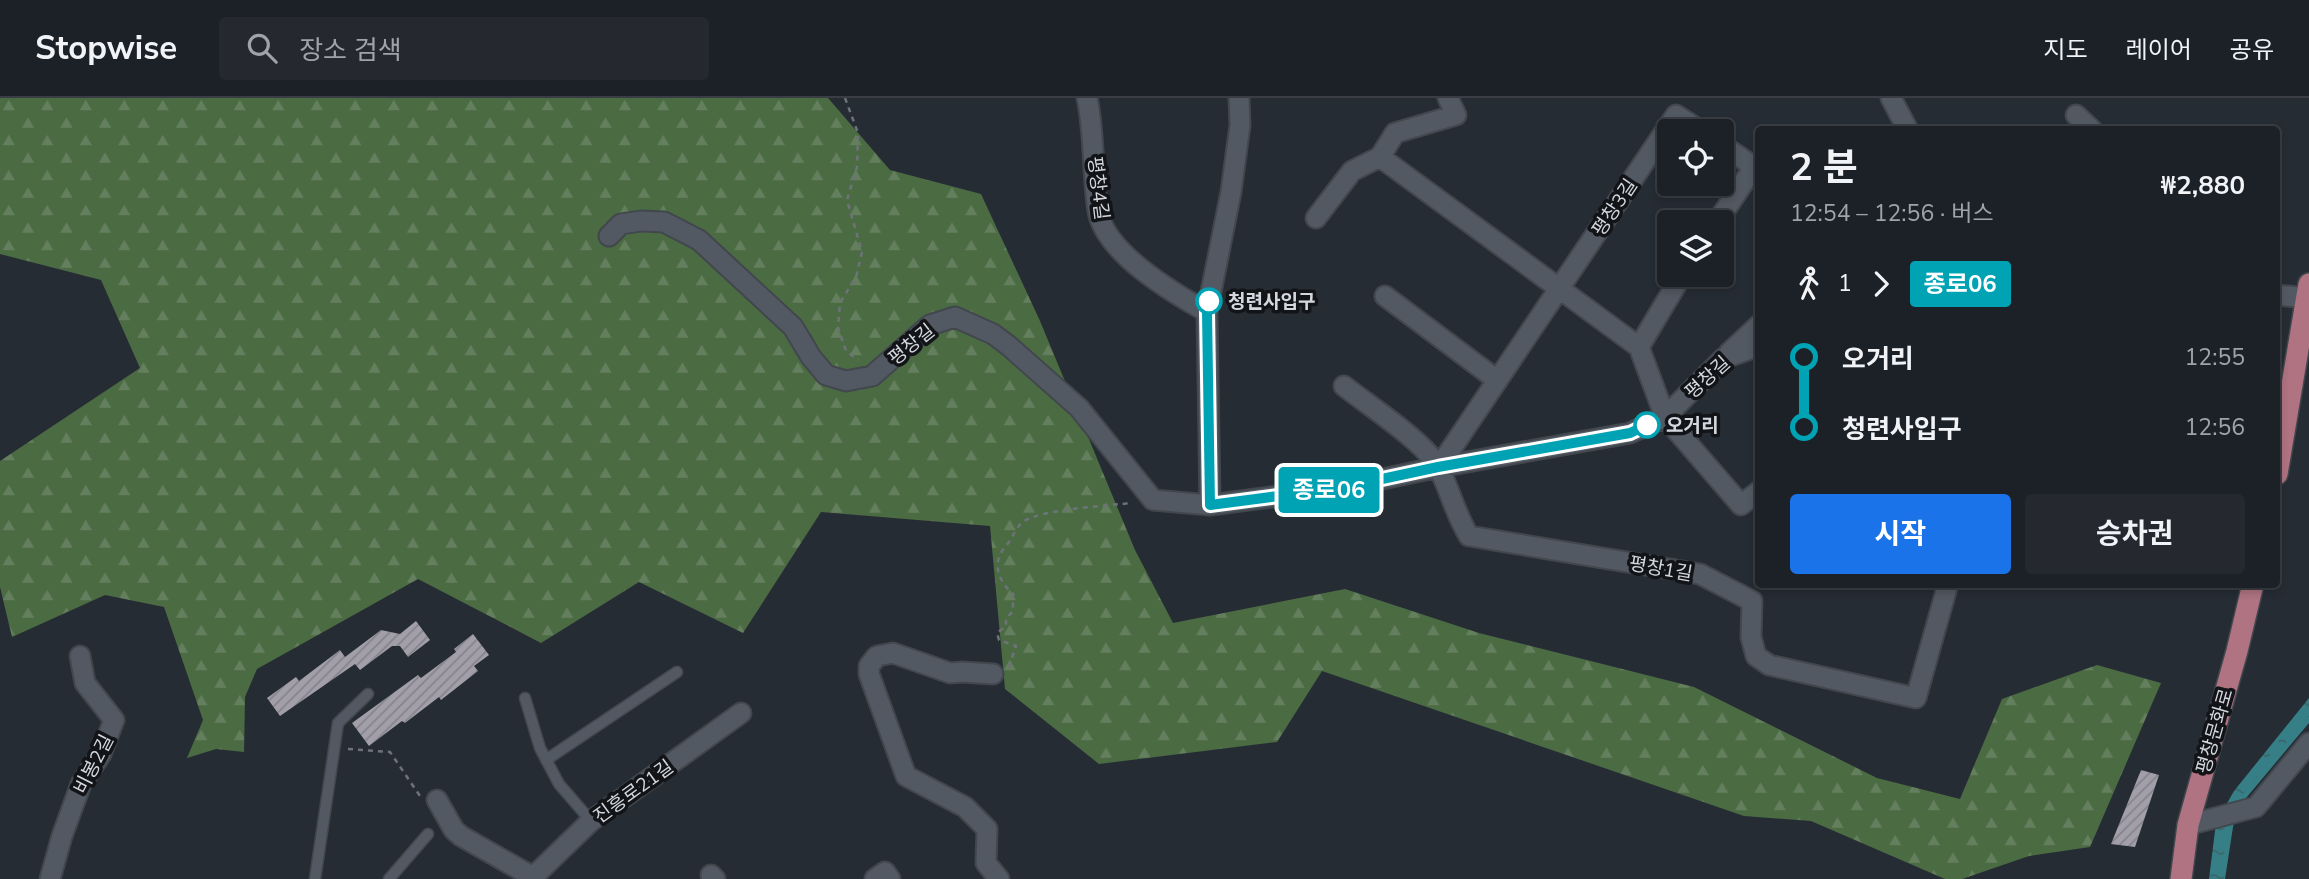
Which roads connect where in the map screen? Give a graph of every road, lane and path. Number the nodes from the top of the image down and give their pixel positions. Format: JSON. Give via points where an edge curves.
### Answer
{"nodes":[{"id":1,"x":845,"y":98,"type":"edge"},
{"id":2,"x":1087,"y":98,"type":"edge"},
{"id":3,"x":1239,"y":98,"type":"edge"},
{"id":4,"x":1448,"y":98,"type":"edge"},
{"id":5,"x":1891,"y":98,"type":"edge"},
{"id":6,"x":2076,"y":115,"type":"dead end"},
{"id":7,"x":1906,"y":126,"type":"edge"},
{"id":8,"x":2088,"y":126,"type":"edge"},
{"id":9,"x":1657,"y":143,"type":"edge"},
{"id":10,"x":1734,"y":153,"type":"edge"},
{"id":11,"x":1380,"y":157,"type":"junction"},
{"id":12,"x":1755,"y":167,"type":"edge"},
{"id":13,"x":1755,"y":171,"type":"edge"},
{"id":14,"x":1726,"y":210,"type":"edge"},
{"id":15,"x":1316,"y":218,"type":"dead end"},
{"id":16,"x":609,"y":236,"type":"dead end"},
{"id":17,"x":1675,"y":287,"type":"edge"},
{"id":18,"x":1559,"y":289,"type":"junction"},
{"id":19,"x":2308,"y":291,"type":"edge"},
{"id":20,"x":2280,"y":295,"type":"edge"},
{"id":21,"x":1385,"y":296,"type":"dead end"},
{"id":22,"x":1207,"y":312,"type":"junction"},
{"id":23,"x":1755,"y":329,"type":"edge"},
{"id":24,"x":1639,"y":347,"type":"junction"},
{"id":25,"x":1755,"y":347,"type":"edge"},
{"id":26,"x":1724,"y":358,"type":"junction"},
{"id":27,"x":888,"y":362,"type":"junction"},
{"id":28,"x":1497,"y":380,"type":"junction"},
{"id":29,"x":1344,"y":386,"type":"dead end"},
{"id":30,"x":1665,"y":417,"type":"junction"},
{"id":31,"x":2280,"y":456,"type":"edge"},
{"id":32,"x":1438,"y":467,"type":"junction"},
{"id":33,"x":1755,"y":494,"type":"edge"},
{"id":34,"x":1153,"y":500,"type":"junction"},
{"id":35,"x":1210,"y":505,"type":"junction"},
{"id":36,"x":1947,"y":588,"type":"edge"},
{"id":37,"x":2252,"y":588,"type":"edge"},
{"id":38,"x":80,"y":656,"type":"dead end"},
{"id":39,"x":677,"y":673,"type":"dead end"},
{"id":40,"x":993,"y":674,"type":"joint"},
{"id":41,"x":368,"y":694,"type":"dead end"},
{"id":42,"x":526,"y":698,"type":"dead end"},
{"id":43,"x":741,"y":713,"type":"dead end"},
{"id":44,"x":2309,"y":743,"type":"edge"},
{"id":45,"x":334,"y":748,"type":"junction"},
{"id":46,"x":546,"y":760,"type":"junction"},
{"id":47,"x":431,"y":802,"type":"joint"},
{"id":48,"x":591,"y":821,"type":"junction"},
{"id":49,"x":2188,"y":830,"type":"junction"},
{"id":50,"x":428,"y":834,"type":"dead end"},
{"id":51,"x":534,"y":878,"type":"edge"},
{"id":52,"x":50,"y":879,"type":"edge"},
{"id":53,"x":315,"y":879,"type":"edge"},
{"id":54,"x":389,"y":879,"type":"edge"},
{"id":55,"x":875,"y":879,"type":"edge"},
{"id":56,"x":890,"y":879,"type":"edge"},
{"id":57,"x":999,"y":879,"type":"edge"},
{"id":58,"x":2172,"y":879,"type":"edge"},
{"id":59,"x":2181,"y":879,"type":"edge"}],
"edges":[{"from":1,"to":27,"type":"path","via":[[858,133],[858,167],[847,200],[862,252],[856,277],[840,303],[838,328],[846,351],[866,365]]},
{"from":2,"to":22,"type":"street","name":"평창4길","via":[[1098,212],[1105,231],[1142,269]]},
{"from":3,"to":22,"type":"street","via":[[1241,125],[1231,192]]},
{"from":4,"to":11,"type":"street","via":[[1456,116],[1395,132]]},
{"from":5,"to":7,"type":"street"},
{"from":6,"to":8,"type":"street"},
{"from":9,"to":18,"type":"street","name":"평창3길"},
{"from":10,"to":12,"type":"street"},
{"from":11,"to":15,"type":"street","via":[[1352,171]]},
{"from":11,"to":18,"type":"street"},
{"from":13,"to":14,"type":"street"},
{"from":16,"to":27,"type":"street","name":"평창길","number":"평창길","via":[[621,224],[641,220],[664,222],[698,240],[793,327],[826,375],[846,381],[872,376]]},
{"from":17,"to":24,"type":"street"},
{"from":18,"to":24,"type":"street"},
{"from":18,"to":28,"type":"street","name":"평창3길"},
{"from":19,"to":20,"type":"street"},
{"from":19,"to":31,"type":"main road"},
{"from":21,"to":28,"type":"street"},
{"from":22,"to":35,"type":"street"},
{"from":23,"to":26,"type":"street"},
{"from":24,"to":30,"type":"street"},
{"from":25,"to":26,"type":"street","name":"평창길","number":"평창길"},
{"from":26,"to":30,"type":"street","name":"평창길","number":"평창길"},
{"from":27,"to":34,"type":"street","name":"평창길","number":"평창길","via":[[930,325],[955,317],[993,334],[1079,408]]},
{"from":28,"to":32,"type":"street","name":"평창3길"},
{"from":29,"to":32,"type":"street","via":[[1429,452]]},
{"from":30,"to":32,"type":"street","name":"평창길","number":"평창길","via":[[1630,433]]},
{"from":30,"to":33,"type":"street","via":[[1741,505]]},
{"from":32,"to":35,"type":"street","name":"평창길","number":"평창길","via":[[1340,488]]},
{"from":32,"to":36,"type":"street","name":"평창1길","via":[[1469,536],[1700,574],[1752,600],[1751,637],[1756,656],[1769,665],[1916,698]]},
{"from":34,"to":35,"type":"street","name":"평창길","number":"평창길"},
{"from":34,"to":40,"type":"path","via":[[1054,512],[1023,522],[997,563],[1005,588],[1013,594],[1013,611],[997,637],[1016,646],[1012,663]]},
{"from":37,"to":49,"type":"main road","name":"평창문화로"},
{"from":38,"to":52,"type":"street","name":"비봉2길","via":[[85,683],[114,720],[101,754],[81,784]]},
{"from":39,"to":46,"type":"lane"},
{"from":40,"to":57,"type":"street","via":[[950,673],[893,653],[877,656],[869,666],[906,776],[965,807],[987,829],[986,863]]},
{"from":41,"to":45,"type":"lane","via":[[338,723]]},
{"from":42,"to":46,"type":"lane"},
{"from":43,"to":48,"type":"street","name":"진흥로21길"},
{"from":44,"to":49,"type":"street","via":[[2256,807]]},
{"from":45,"to":47,"type":"path","via":[[390,752]]},
{"from":45,"to":53,"type":"lane"},
{"from":46,"to":48,"type":"lane","via":[[559,784]]},
{"from":47,"to":51,"type":"street","name":"진흥로21길","via":[[461,836]]},
{"from":48,"to":51,"type":"street","name":"진흥로21길"},
{"from":49,"to":58,"type":"main road"},
{"from":49,"to":59,"type":"main road","name":"평창문화로"},
{"from":50,"to":54,"type":"lane"},
{"from":55,"to":56,"type":"street","via":[[885,872]]}]}
